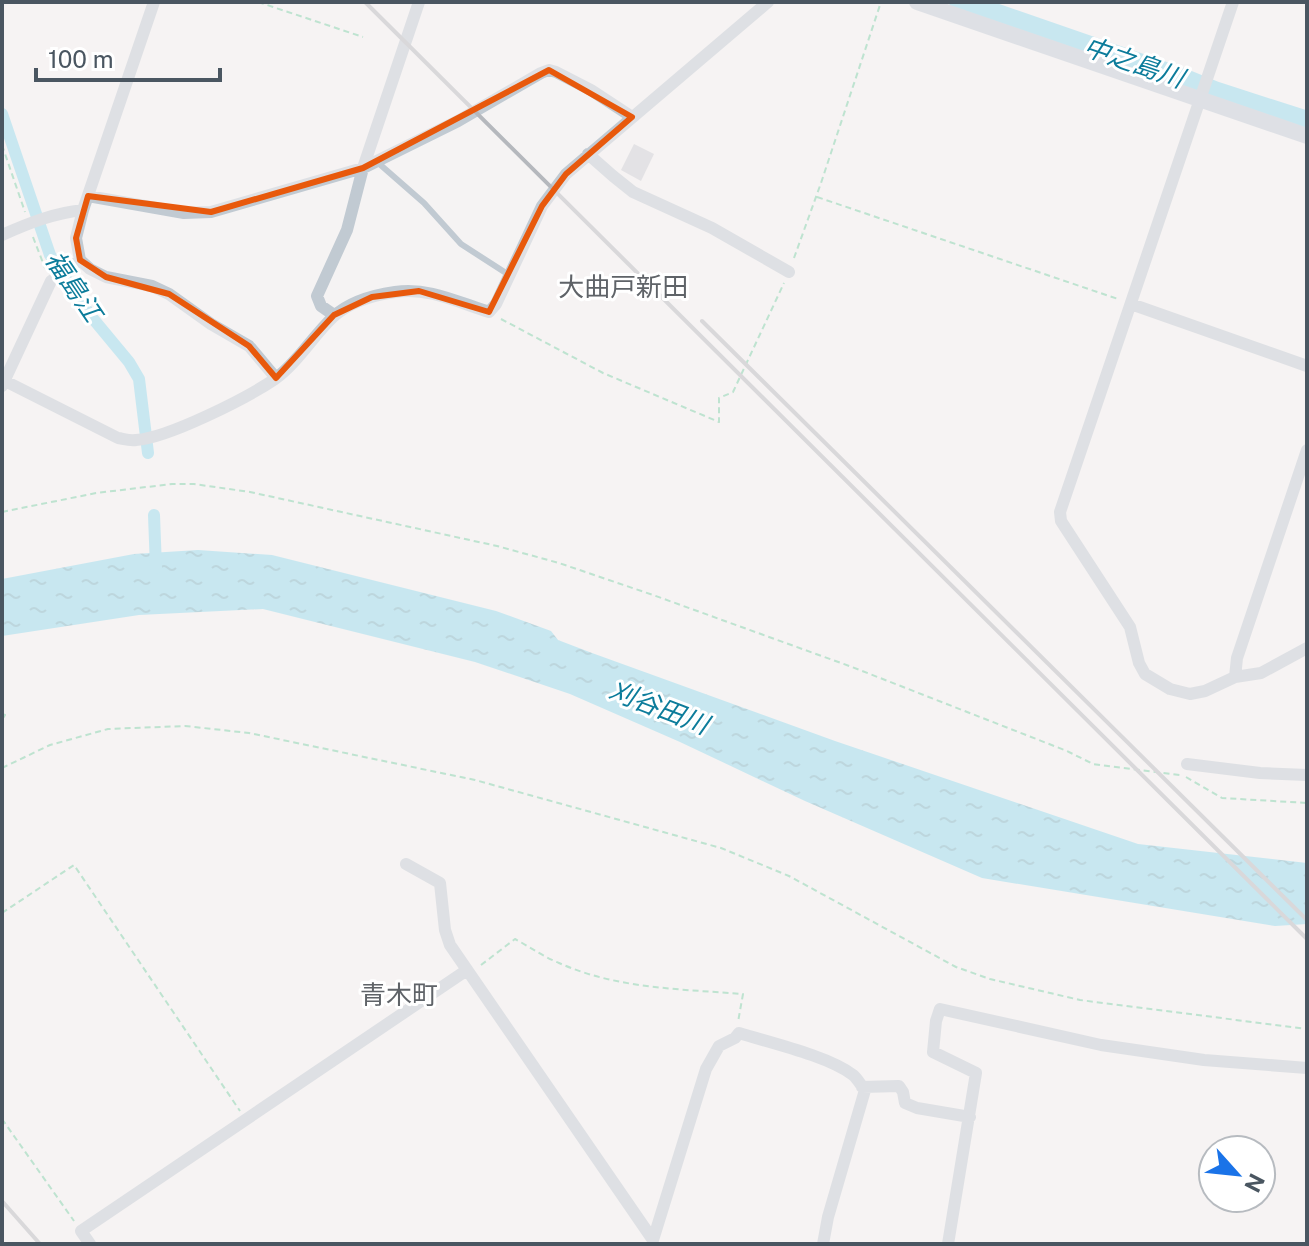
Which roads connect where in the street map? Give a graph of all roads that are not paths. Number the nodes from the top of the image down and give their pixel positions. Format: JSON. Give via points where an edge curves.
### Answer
{"nodes":[{"id":1,"x":154,"y":2,"type":"edge"},
{"id":2,"x":419,"y":2,"type":"edge"},
{"id":3,"x":768,"y":2,"type":"edge"},
{"id":4,"x":917,"y":2,"type":"edge"},
{"id":5,"x":1233,"y":2,"type":"edge"},
{"id":6,"x":949,"y":7,"type":"edge"},
{"id":7,"x":1199,"y":101,"type":"junction"},
{"id":8,"x":632,"y":117,"type":"junction"},
{"id":9,"x":1307,"y":136,"type":"edge"},
{"id":10,"x":588,"y":154,"type":"junction"},
{"id":11,"x":376,"y":161,"type":"junction"},
{"id":12,"x":363,"y":168,"type":"junction"},
{"id":13,"x":88,"y":196,"type":"junction"},
{"id":14,"x":83,"y":210,"type":"junction"},
{"id":15,"x":2,"y":235,"type":"edge"},
{"id":16,"x":75,"y":263,"type":"junction"},
{"id":17,"x":789,"y":272,"type":"road end"},
{"id":18,"x":509,"y":275,"type":"junction"},
{"id":19,"x":1131,"y":304,"type":"junction"},
{"id":20,"x":334,"y":315,"type":"junction"},
{"id":21,"x":1307,"y":366,"type":"edge"},
{"id":22,"x":276,"y":378,"type":"junction"},
{"id":23,"x":4,"y":383,"type":"edge"},
{"id":24,"x":1307,"y":450,"type":"edge"},
{"id":25,"x":1307,"y":648,"type":"edge"},
{"id":26,"x":1235,"y":677,"type":"junction"},
{"id":27,"x":1187,"y":764,"type":"dead end"},
{"id":28,"x":1307,"y":775,"type":"edge"},
{"id":29,"x":406,"y":864,"type":"dead end"},
{"id":30,"x":467,"y":970,"type":"junction"},
{"id":31,"x":1307,"y":1068,"type":"edge"},
{"id":32,"x":862,"y":1087,"type":"junction"},
{"id":33,"x":970,"y":1117,"type":"junction"},
{"id":34,"x":90,"y":1244,"type":"edge"},
{"id":35,"x":823,"y":1244,"type":"edge"},
{"id":36,"x":948,"y":1244,"type":"edge"}],
"edges":[{"from":1,"to":13,"type":"street"},
{"from":2,"to":12,"type":"street"},
{"from":3,"to":8,"type":"street"},
{"from":4,"to":6,"type":"main road"},
{"from":5,"to":7,"type":"street"},
{"from":6,"to":7,"type":"main road"},
{"from":7,"to":9,"type":"main road"},
{"from":7,"to":19,"type":"street"},
{"from":8,"to":10,"type":"street"},
{"from":8,"to":11,"type":"street","via":[[549,70]]},
{"from":10,"to":17,"type":"street","via":[[633,192],[712,228]]},
{"from":10,"to":18,"type":"street","via":[[542,206]]},
{"from":11,"to":12,"type":"street"},
{"from":11,"to":18,"type":"lane","via":[[461,244]]},
{"from":12,"to":13,"type":"street","via":[[194,214]]},
{"from":12,"to":20,"type":"street","via":[[340,249],[317,296]]},
{"from":13,"to":14,"type":"street"},
{"from":14,"to":15,"type":"street","via":[[46,217]]},
{"from":14,"to":16,"type":"street"},
{"from":16,"to":22,"type":"street","via":[[169,294],[249,346]]},
{"from":16,"to":23,"type":"street","via":[[53,279]]},
{"from":18,"to":20,"type":"street","via":[[489,312],[419,291],[372,297]]},
{"from":19,"to":21,"type":"street"},
{"from":19,"to":26,"type":"street","via":[[1061,521],[1130,627],[1145,674],[1190,694]]},
{"from":20,"to":22,"type":"street"},
{"from":22,"to":23,"type":"street","via":[[158,436],[136,440],[118,438]]},
{"from":24,"to":26,"type":"street"},
{"from":25,"to":26,"type":"street","via":[[1261,673]]},
{"from":27,"to":28,"type":"street"},
{"from":29,"to":30,"type":"street","via":[[440,883],[445,930]]},
{"from":30,"to":32,"type":"street","via":[[653,1240],[706,1069],[719,1046],[739,1033],[834,1063]]},
{"from":30,"to":34,"type":"street","via":[[81,1231]]},
{"from":31,"to":33,"type":"street","via":[[1101,1045],[940,1009],[933,1052],[976,1073]]},
{"from":32,"to":33,"type":"street","via":[[899,1086],[905,1103]]},
{"from":32,"to":35,"type":"street"},
{"from":33,"to":36,"type":"street"}]}
